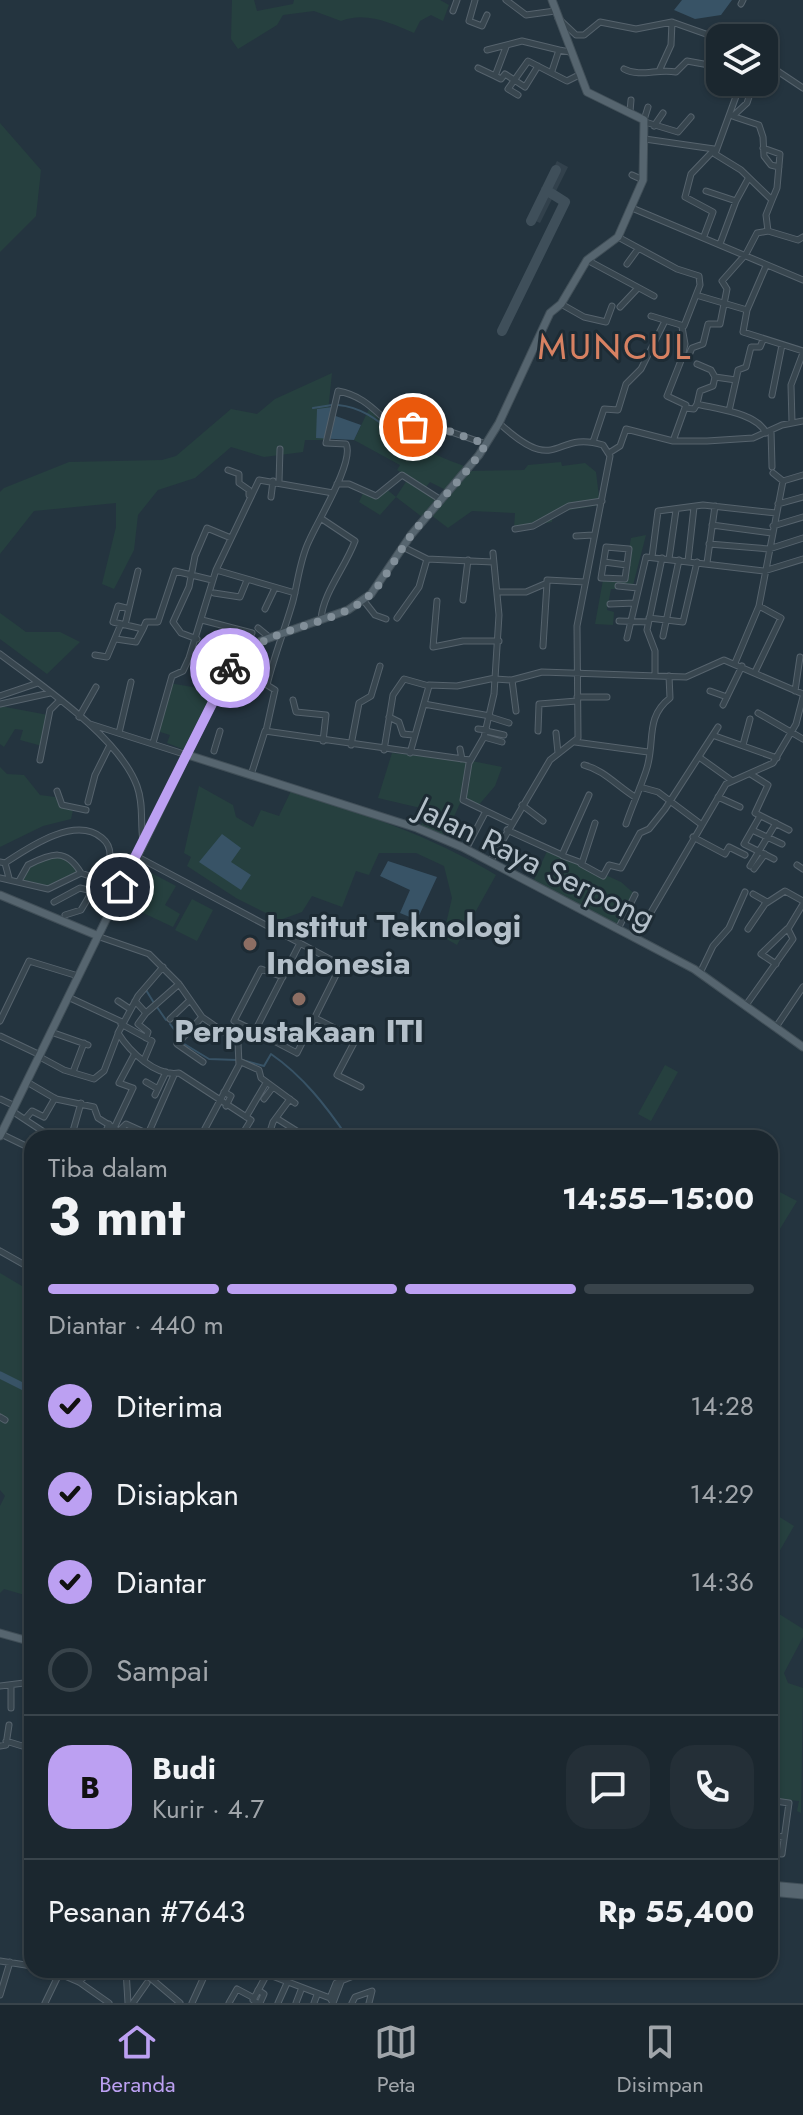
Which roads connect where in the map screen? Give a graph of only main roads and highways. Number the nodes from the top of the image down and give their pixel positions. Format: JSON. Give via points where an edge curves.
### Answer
{"nodes":[{"id":1,"x":552,"y":0,"type":"edge"},
{"id":2,"x":188,"y":755,"type":"junction"},
{"id":3,"x":0,"y":895,"type":"edge"},
{"id":4,"x":96,"y":935,"type":"junction"},
{"id":5,"x":803,"y":1047,"type":"edge"},
{"id":6,"x":0,"y":1135,"type":"edge"},
{"id":7,"x":0,"y":1633,"type":"edge"},
{"id":8,"x":24,"y":1640,"type":"edge"},
{"id":9,"x":778,"y":1886,"type":"edge"},
{"id":10,"x":803,"y":1888,"type":"edge"},
{"id":11,"x":778,"y":1893,"type":"edge"},
{"id":12,"x":803,"y":1895,"type":"edge"}],
"edges":[{"from":1,"to":2,"type":"main road","via":[[589,95],[644,121],[643,180],[632,208],[618,237],[587,260],[550,313],[486,444],[364,601],[269,637],[245,652],[229,669]]},
{"from":2,"to":4,"type":"main road"},
{"from":2,"to":5,"type":"main road","name":"Jalan Raya Serpong","via":[[417,828],[466,849],[700,973]]},
{"from":3,"to":4,"type":"main road"},
{"from":4,"to":6,"type":"main road"},
{"from":7,"to":8,"type":"main road"},
{"from":9,"to":10,"type":"main road"},
{"from":11,"to":12,"type":"main road"}]}
